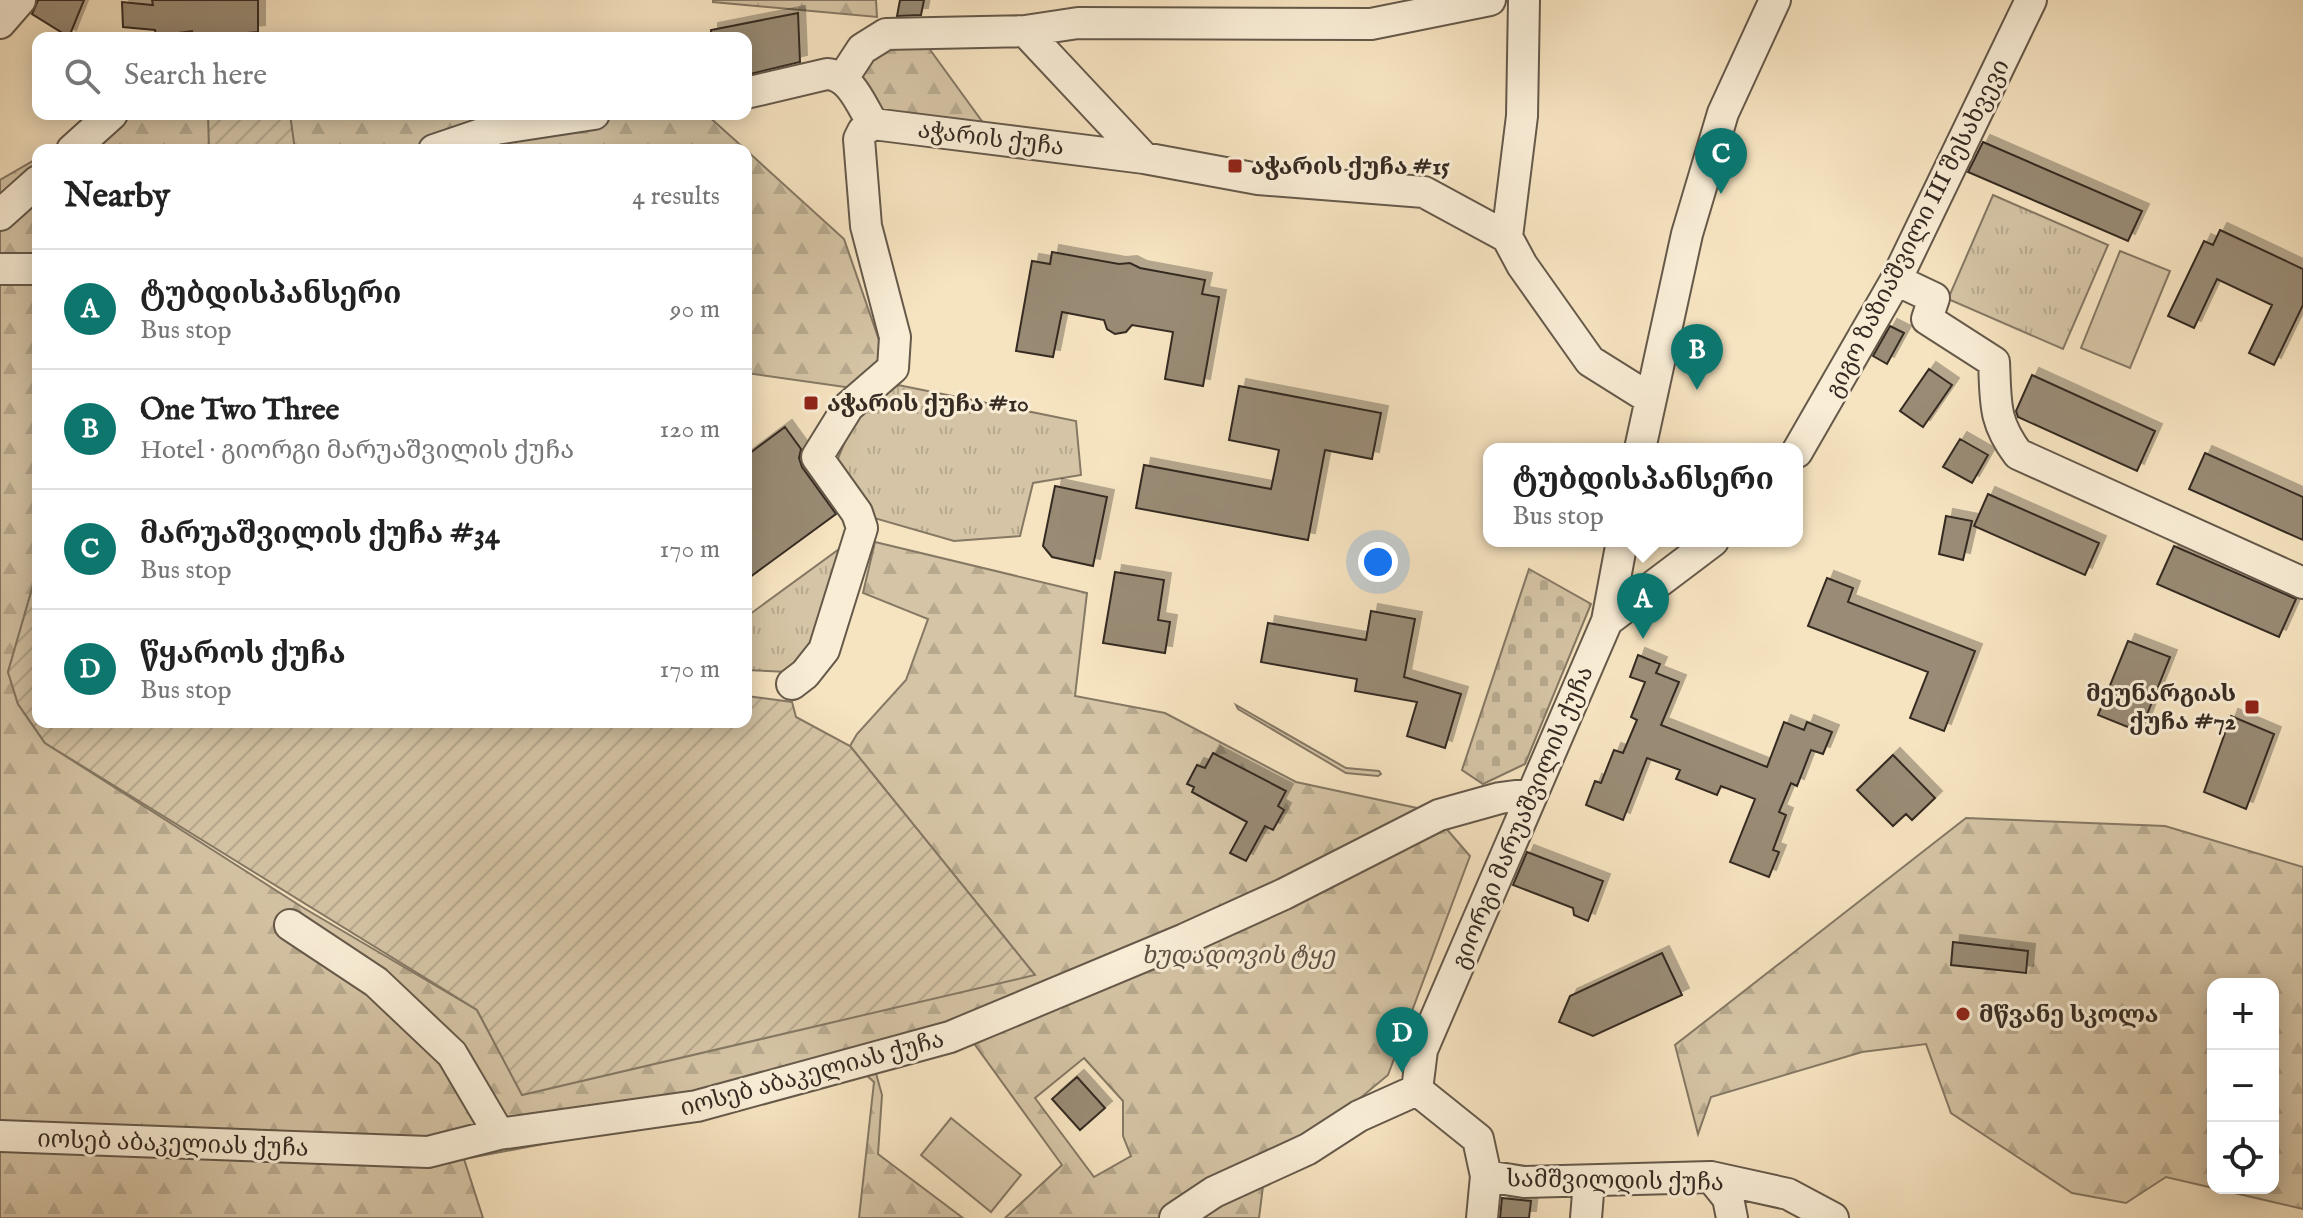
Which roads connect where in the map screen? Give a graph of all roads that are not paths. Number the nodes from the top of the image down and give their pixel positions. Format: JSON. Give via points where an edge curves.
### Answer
{"nodes":[{"id":1,"x":20,"y":0,"type":"edge"},
{"id":2,"x":1490,"y":0,"type":"edge"},
{"id":3,"x":1524,"y":0,"type":"edge"},
{"id":4,"x":1775,"y":0,"type":"edge"},
{"id":5,"x":2031,"y":0,"type":"edge"},
{"id":6,"x":0,"y":23,"type":"edge"},
{"id":7,"x":1025,"y":31,"type":"junction"},
{"id":8,"x":843,"y":78,"type":"junction"},
{"id":9,"x":752,"y":92,"type":"edge"},
{"id":10,"x":105,"y":120,"type":"edge"},
{"id":11,"x":555,"y":120,"type":"edge"},
{"id":12,"x":873,"y":124,"type":"junction"},
{"id":13,"x":79,"y":144,"type":"edge"},
{"id":14,"x":452,"y":144,"type":"edge"},
{"id":15,"x":1144,"y":158,"type":"junction"},
{"id":16,"x":32,"y":186,"type":"edge"},
{"id":17,"x":0,"y":215,"type":"edge"},
{"id":18,"x":1507,"y":237,"type":"junction"},
{"id":19,"x":0,"y":269,"type":"edge"},
{"id":20,"x":32,"y":269,"type":"edge"},
{"id":21,"x":1896,"y":280,"type":"junction"},
{"id":22,"x":1649,"y":398,"type":"junction"},
{"id":23,"x":1641,"y":443,"type":"edge"},
{"id":24,"x":1802,"y":443,"type":"edge"},
{"id":25,"x":1621,"y":547,"type":"edge"},
{"id":26,"x":1705,"y":547,"type":"edge"},
{"id":27,"x":2303,"y":583,"type":"edge"},
{"id":28,"x":1607,"y":621,"type":"junction"},
{"id":29,"x":792,"y":684,"type":"dead end"},
{"id":30,"x":1530,"y":794,"type":"junction"},
{"id":31,"x":290,"y":925,"type":"dead end"},
{"id":32,"x":1417,"y":1090,"type":"junction"},
{"id":33,"x":499,"y":1134,"type":"junction"},
{"id":34,"x":0,"y":1136,"type":"edge"},
{"id":35,"x":1486,"y":1176,"type":"junction"},
{"id":36,"x":1711,"y":1177,"type":"junction"},
{"id":37,"x":1589,"y":1181,"type":"junction"},
{"id":38,"x":1175,"y":1218,"type":"edge"},
{"id":39,"x":1482,"y":1218,"type":"edge"},
{"id":40,"x":1586,"y":1218,"type":"edge"},
{"id":41,"x":1732,"y":1218,"type":"edge"},
{"id":42,"x":1833,"y":1218,"type":"edge"}],
"edges":[{"from":1,"to":6,"type":"street"},
{"from":2,"to":7,"type":"street","via":[[1371,24],[1078,23]]},
{"from":3,"to":18,"type":"street","via":[[1522,116]]},
{"from":4,"to":22,"type":"street","via":[[1723,113],[1687,234]]},
{"from":5,"to":21,"type":"street","name":"გიგო ზაზიაშვილი III შესახვევი"},
{"from":7,"to":8,"type":"street","via":[[886,34],[862,49]]},
{"from":7,"to":15,"type":"street"},
{"from":8,"to":9,"type":"street","via":[[827,74]]},
{"from":8,"to":12,"type":"street"},
{"from":10,"to":13,"type":"street"},
{"from":11,"to":14,"type":"street","via":[[496,129]]},
{"from":12,"to":15,"type":"street","name":"აჭარის ქუჩა"},
{"from":12,"to":29,"type":"street","via":[[859,139],[860,163],[866,226],[895,337],[893,368],[848,407],[817,457],[862,528],[824,650]]},
{"from":15,"to":18,"type":"street","name":"აჭარის ქუჩა","via":[[1258,179],[1424,192]]},
{"from":16,"to":17,"type":"street"},
{"from":18,"to":22,"type":"street","via":[[1590,361]]},
{"from":19,"to":20,"type":"street"},
{"from":21,"to":24,"type":"street","name":"გიგო ზაზიაშვილი III შესახვევი"},
{"from":21,"to":27,"type":"street","via":[[1934,298],[1927,319],[1994,362],[1997,418],[2018,454]]},
{"from":22,"to":23,"type":"street"},
{"from":25,"to":28,"type":"street","name":"გიორგი მარუაშვილის ქუჩა"},
{"from":26,"to":28,"type":"street"},
{"from":28,"to":30,"type":"street","name":"გიორგი მარუაშვილის ქუჩა"},
{"from":30,"to":32,"type":"street","name":"გიორგი მარუაშვილის ქუჩა","via":[[1422,1050]]},
{"from":30,"to":33,"type":"street","name":"იოსებ აბაკელიას ქუჩა","via":[[1439,815],[1185,939],[950,1037],[697,1106]]},
{"from":31,"to":33,"type":"street","via":[[376,982],[452,1054]]},
{"from":32,"to":35,"type":"street","via":[[1478,1139]]},
{"from":32,"to":38,"type":"street","via":[[1214,1192]]},
{"from":33,"to":34,"type":"street","name":"იოსებ აბაკელიას ქუჩა","via":[[428,1152]]},
{"from":35,"to":37,"type":"street","name":"სამშვილდის ქუჩა","via":[[1524,1182]]},
{"from":35,"to":39,"type":"street"},
{"from":36,"to":37,"type":"street","name":"სამშვილდის ქუჩა"},
{"from":36,"to":41,"type":"street","via":[[1728,1198]]},
{"from":36,"to":42,"type":"street","name":"სამშვილდის ქუჩა","via":[[1788,1194]]},
{"from":37,"to":40,"type":"street"}]}
